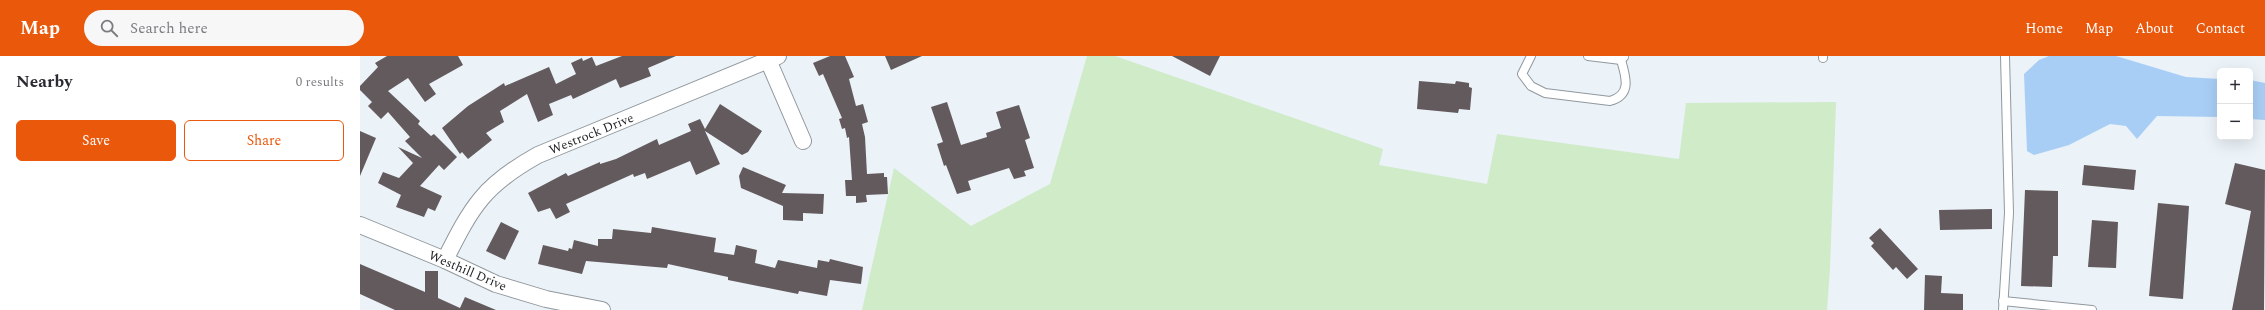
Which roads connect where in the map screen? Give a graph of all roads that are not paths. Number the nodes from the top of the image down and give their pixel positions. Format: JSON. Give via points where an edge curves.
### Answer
{"nodes":[{"id":1,"x":1531,"y":56,"type":"edge"},
{"id":2,"x":1588,"y":56,"type":"edge"},
{"id":3,"x":2005,"y":56,"type":"edge"},
{"id":4,"x":773,"y":58,"type":"edge"},
{"id":5,"x":1622,"y":58,"type":"edge"},
{"id":6,"x":803,"y":141,"type":"dead end"},
{"id":7,"x":360,"y":225,"type":"edge"},
{"id":8,"x":445,"y":260,"type":"junction"},
{"id":9,"x":2003,"y":301,"type":"junction"},
{"id":10,"x":602,"y":310,"type":"edge"},
{"id":11,"x":2003,"y":310,"type":"edge"},
{"id":12,"x":2092,"y":310,"type":"edge"}],
"edges":[{"from":1,"to":5,"type":"lane","via":[[1522,74],[1531,86],[1545,93],[1610,101],[1624,93],[1627,83]]},
{"from":2,"to":5,"type":"lane"},
{"from":3,"to":9,"type":"lane","via":[[2009,213]]},
{"from":4,"to":6,"type":"street"},
{"from":4,"to":8,"type":"street","name":"Westrock Drive","via":[[538,155],[514,168],[494,183],[477,201]]},
{"from":7,"to":8,"type":"street","name":"Westhill Drive"},
{"from":8,"to":10,"type":"street","name":"Westhill Drive","via":[[496,284],[546,299]]},
{"from":9,"to":11,"type":"lane"},
{"from":9,"to":12,"type":"lane"}]}
